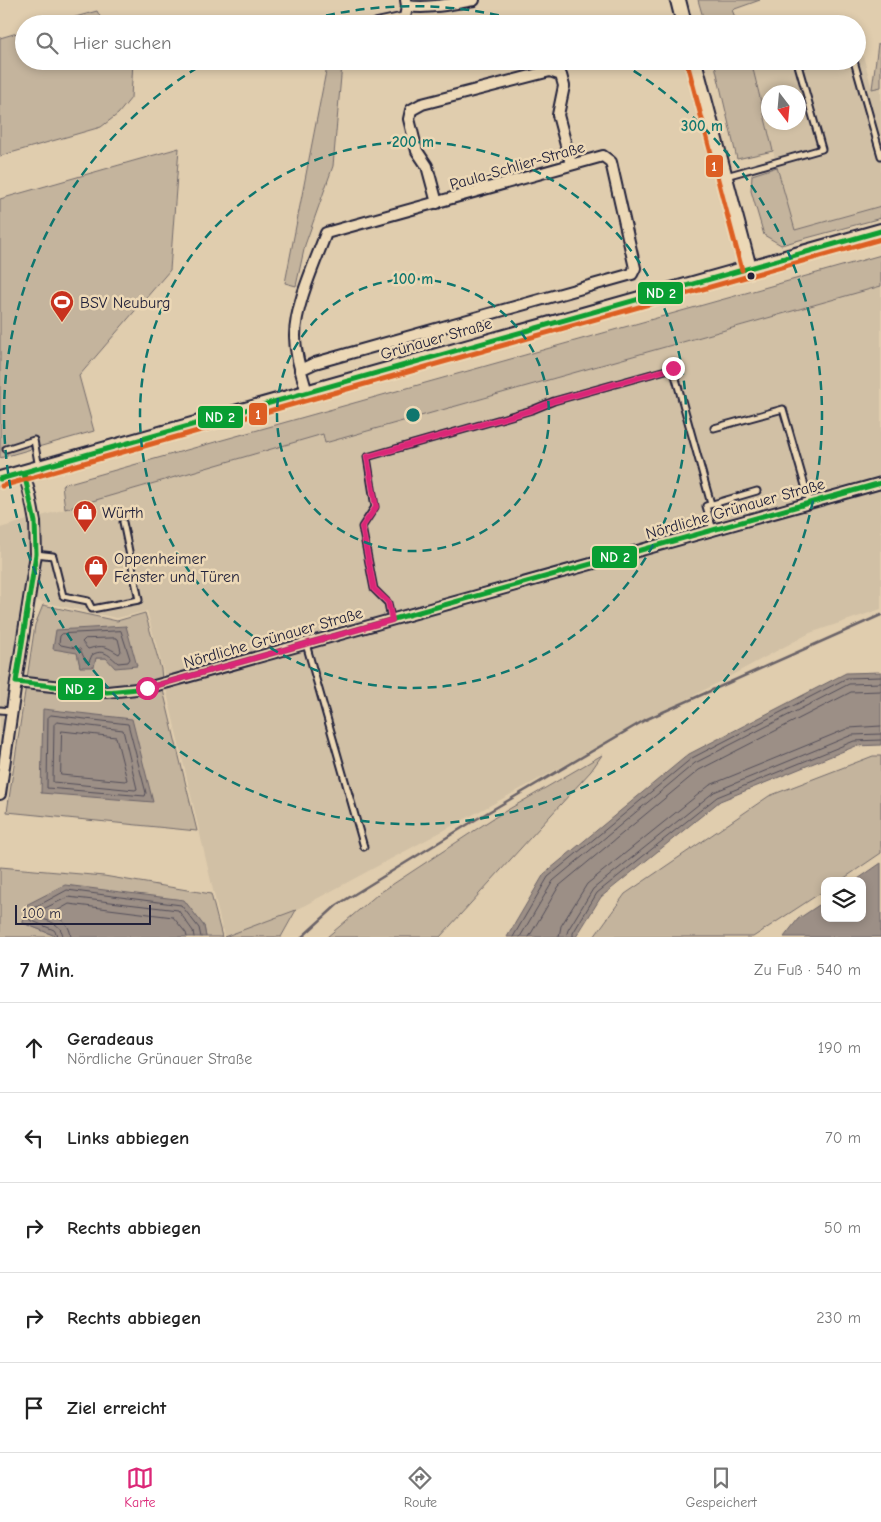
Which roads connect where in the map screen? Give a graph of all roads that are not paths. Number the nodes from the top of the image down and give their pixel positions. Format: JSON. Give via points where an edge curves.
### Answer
{"nodes":[{"id":1,"x":474,"y":0,"type":"edge"},
{"id":2,"x":678,"y":0,"type":"edge"},
{"id":3,"x":407,"y":3,"type":"edge"},
{"id":4,"x":682,"y":15,"type":"edge"},
{"id":5,"x":696,"y":70,"type":"edge"},
{"id":6,"x":799,"y":70,"type":"edge"},
{"id":7,"x":857,"y":70,"type":"edge"},
{"id":8,"x":881,"y":156,"type":"edge"},
{"id":9,"x":571,"y":164,"type":"junction"},
{"id":10,"x":725,"y":176,"type":"junction"},
{"id":11,"x":437,"y":203,"type":"junction"},
{"id":12,"x":881,"y":231,"type":"edge"},
{"id":13,"x":749,"y":268,"type":"junction"},
{"id":14,"x":300,"y":370,"type":"junction"},
{"id":15,"x":306,"y":393,"type":"junction"},
{"id":16,"x":714,"y":428,"type":"dead end"},
{"id":17,"x":6,"y":449,"type":"dead end"},
{"id":18,"x":39,"y":468,"type":"junction"},
{"id":19,"x":24,"y":473,"type":"junction"},
{"id":20,"x":0,"y":479,"type":"edge"},
{"id":21,"x":881,"y":484,"type":"edge"},
{"id":22,"x":757,"y":491,"type":"dead end"},
{"id":23,"x":810,"y":503,"type":"junction"},
{"id":24,"x":711,"y":504,"type":"junction"},
{"id":25,"x":123,"y":522,"type":"dead end"},
{"id":26,"x":713,"y":530,"type":"junction"},
{"id":27,"x":36,"y":554,"type":"junction"},
{"id":28,"x":392,"y":620,"type":"junction"},
{"id":29,"x":306,"y":644,"type":"junction"},
{"id":30,"x":16,"y":682,"type":"junction"},
{"id":31,"x":0,"y":710,"type":"edge"},
{"id":32,"x":12,"y":711,"type":"junction"},
{"id":33,"x":0,"y":794,"type":"edge"},
{"id":34,"x":364,"y":847,"type":"dead end"}],
"edges":[{"from":1,"to":3,"type":"street","via":[[418,8]]},
{"from":2,"to":4,"type":"street"},
{"from":5,"to":10,"type":"street"},
{"from":6,"to":10,"type":"lane","via":[[822,149]]},
{"from":7,"to":8,"type":"lane"},
{"from":9,"to":11,"type":"street","name":"Paula-Schlier-Straße"},
{"from":9,"to":11,"type":"street","via":[[558,115],[564,86],[561,75],[550,71],[422,104],[411,110],[409,119],[417,151],[427,166]]},
{"from":9,"to":14,"type":"street","name":"Paula-Schlier-Straße","via":[[602,156],[610,162],[635,268],[632,274],[314,363]]},
{"from":10,"to":13,"type":"street"},
{"from":11,"to":14,"type":"street","name":"Paula-Schlier-Straße","via":[[326,233],[298,313],[295,336]]},
{"from":12,"to":13,"type":"street","name":"Grünauer Straße"},
{"from":13,"to":15,"type":"street","name":"Grünauer Straße"},
{"from":14,"to":15,"type":"street","name":"Paula-Schlier-Straße"},
{"from":15,"to":18,"type":"street","name":"Grünauer Straße"},
{"from":16,"to":23,"type":"lane","via":[[783,409]]},
{"from":17,"to":18,"type":"lane","via":[[34,440]]},
{"from":18,"to":19,"type":"street","name":"Grünauer Straße"},
{"from":19,"to":20,"type":"street","name":"Grünauer Straße"},
{"from":19,"to":27,"type":"street","via":[[35,522]]},
{"from":21,"to":23,"type":"street","name":"Nördliche Grünauer Straße"},
{"from":22,"to":24,"type":"lane"},
{"from":23,"to":26,"type":"street","name":"Nördliche Grünauer Straße"},
{"from":24,"to":26,"type":"lane","via":[[706,506]]},
{"from":24,"to":28,"type":"lane","via":[[673,368],[367,457],[376,507],[362,527],[374,589],[388,602]]},
{"from":25,"to":27,"type":"lane","via":[[139,600],[92,609],[88,600],[63,596],[53,556]]},
{"from":26,"to":28,"type":"street","name":"Nördliche Grünauer Straße"},
{"from":27,"to":30,"type":"street"},
{"from":28,"to":29,"type":"street","name":"Nördliche Grünauer Straße"},
{"from":29,"to":30,"type":"street","name":"Nördliche Grünauer Straße","via":[[147,688],[108,692]]},
{"from":29,"to":34,"type":"lane"},
{"from":30,"to":32,"type":"street"},
{"from":31,"to":32,"type":"lane"},
{"from":32,"to":33,"type":"street"}]}
